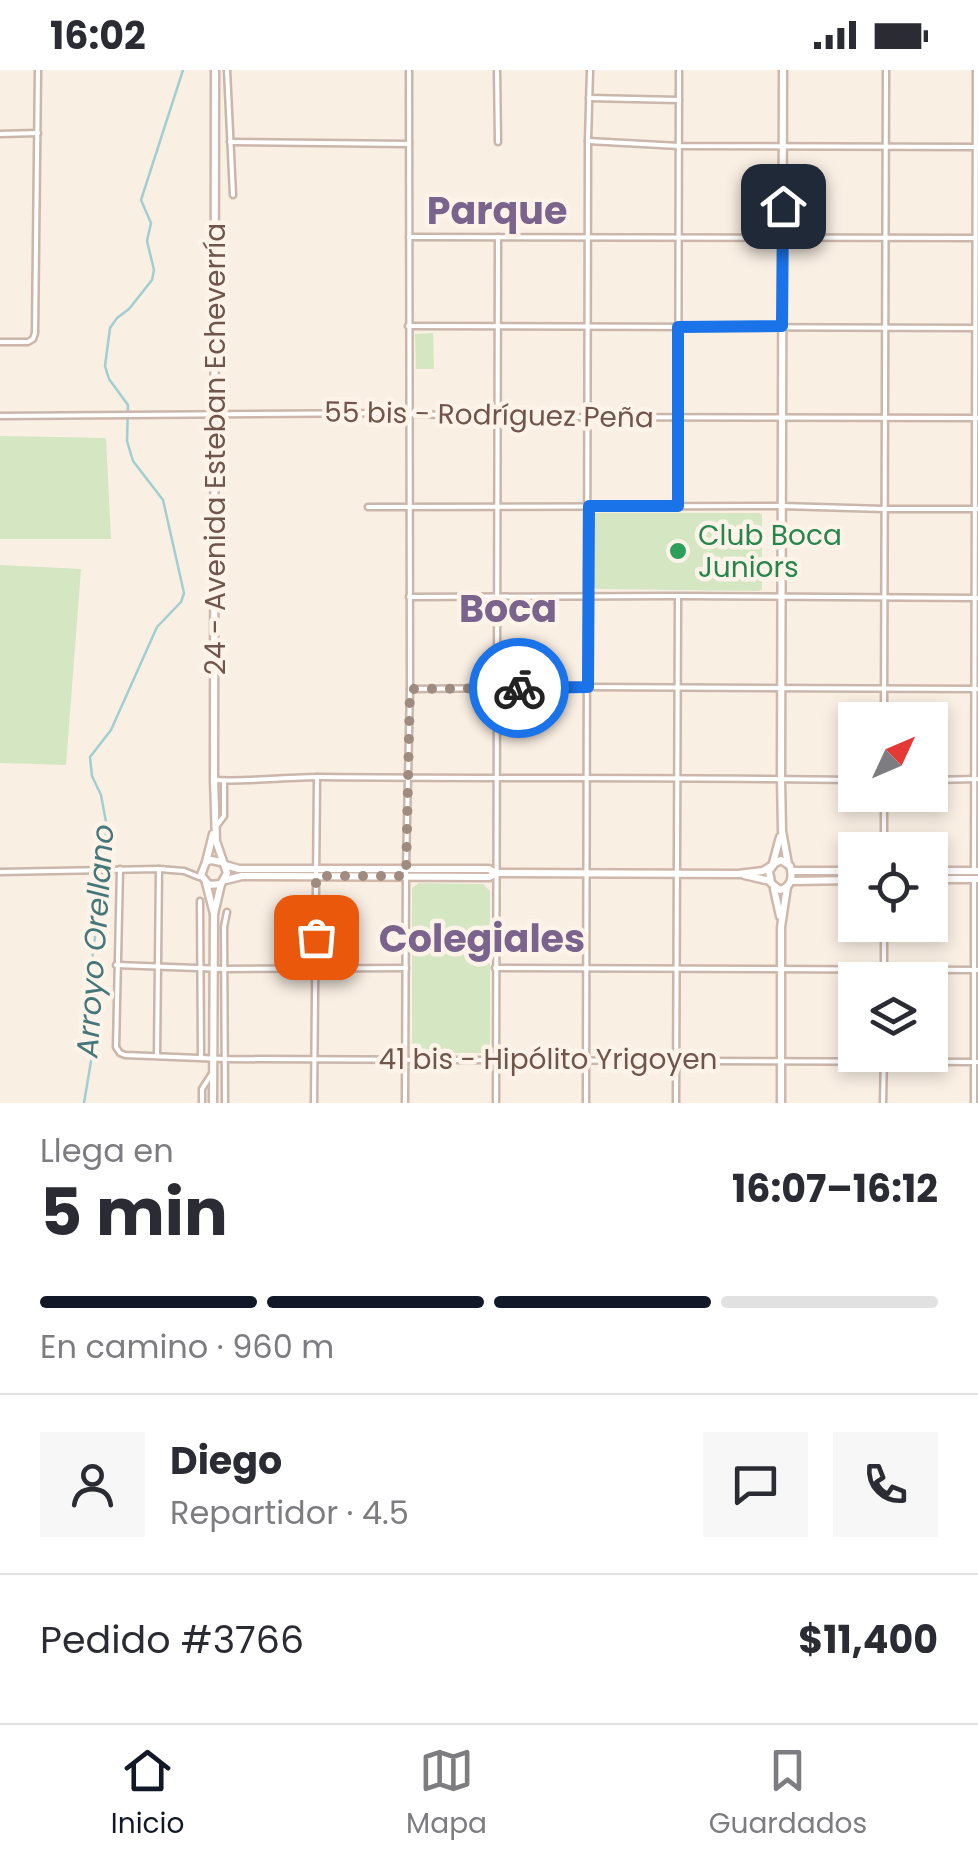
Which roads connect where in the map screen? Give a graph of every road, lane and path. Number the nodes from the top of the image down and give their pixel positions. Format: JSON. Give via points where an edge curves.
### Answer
{"nodes":[{"id":1,"x":38,"y":70,"type":"edge"},
{"id":2,"x":215,"y":70,"type":"edge"},
{"id":3,"x":227,"y":70,"type":"edge"},
{"id":4,"x":409,"y":70,"type":"edge"},
{"id":5,"x":497,"y":70,"type":"edge"},
{"id":6,"x":590,"y":70,"type":"edge"},
{"id":7,"x":679,"y":70,"type":"edge"},
{"id":8,"x":783,"y":70,"type":"edge"},
{"id":9,"x":886,"y":70,"type":"edge"},
{"id":10,"x":976,"y":70,"type":"edge"},
{"id":11,"x":588,"y":98,"type":"junction"},
{"id":12,"x":679,"y":100,"type":"junction"},
{"id":13,"x":38,"y":133,"type":"junction"},
{"id":14,"x":0,"y":134,"type":"edge"},
{"id":15,"x":588,"y":141,"type":"junction"},
{"id":16,"x":230,"y":142,"type":"junction"},
{"id":17,"x":498,"y":142,"type":"dead end"},
{"id":18,"x":409,"y":144,"type":"junction"},
{"id":19,"x":784,"y":145,"type":"junction"},
{"id":20,"x":679,"y":146,"type":"junction"},
{"id":21,"x":886,"y":146,"type":"junction"},
{"id":22,"x":977,"y":147,"type":"edge"},
{"id":23,"x":233,"y":194,"type":"dead end"},
{"id":24,"x":409,"y":236,"type":"junction"},
{"id":25,"x":589,"y":236,"type":"junction"},
{"id":26,"x":679,"y":236,"type":"junction"},
{"id":27,"x":783,"y":236,"type":"junction"},
{"id":28,"x":885,"y":236,"type":"junction"},
{"id":29,"x":498,"y":237,"type":"junction"},
{"id":30,"x":977,"y":238,"type":"edge"},
{"id":31,"x":408,"y":326,"type":"junction"},
{"id":32,"x":497,"y":326,"type":"junction"},
{"id":33,"x":782,"y":326,"type":"junction"},
{"id":34,"x":886,"y":326,"type":"junction"},
{"id":35,"x":588,"y":327,"type":"junction"},
{"id":36,"x":678,"y":327,"type":"junction"},
{"id":37,"x":977,"y":328,"type":"edge"},
{"id":38,"x":0,"y":342,"type":"edge"},
{"id":39,"x":216,"y":413,"type":"junction"},
{"id":40,"x":408,"y":414,"type":"junction"},
{"id":41,"x":0,"y":416,"type":"edge"},
{"id":42,"x":588,"y":416,"type":"junction"},
{"id":43,"x":678,"y":416,"type":"junction"},
{"id":44,"x":784,"y":416,"type":"junction"},
{"id":45,"x":498,"y":417,"type":"junction"},
{"id":46,"x":884,"y":417,"type":"junction"},
{"id":47,"x":976,"y":418,"type":"edge"},
{"id":48,"x":409,"y":506,"type":"junction"},
{"id":49,"x":589,"y":506,"type":"junction"},
{"id":50,"x":678,"y":506,"type":"junction"},
{"id":51,"x":782,"y":506,"type":"junction"},
{"id":52,"x":368,"y":507,"type":"dead end"},
{"id":53,"x":498,"y":507,"type":"junction"},
{"id":54,"x":884,"y":509,"type":"junction"},
{"id":55,"x":976,"y":509,"type":"edge"},
{"id":56,"x":498,"y":596,"type":"junction"},
{"id":57,"x":588,"y":596,"type":"junction"},
{"id":58,"x":678,"y":596,"type":"junction"},
{"id":59,"x":409,"y":597,"type":"junction"},
{"id":60,"x":782,"y":598,"type":"junction"},
{"id":61,"x":976,"y":598,"type":"edge"},
{"id":62,"x":884,"y":599,"type":"junction"},
{"id":63,"x":588,"y":687,"type":"junction"},
{"id":64,"x":498,"y":688,"type":"junction"},
{"id":65,"x":678,"y":688,"type":"junction"},
{"id":66,"x":410,"y":689,"type":"junction"},
{"id":67,"x":781,"y":689,"type":"junction"},
{"id":68,"x":884,"y":689,"type":"junction"},
{"id":69,"x":976,"y":689,"type":"edge"},
{"id":70,"x":884,"y":702,"type":"edge"},
{"id":71,"x":317,"y":777,"type":"junction"},
{"id":72,"x":678,"y":777,"type":"junction"},
{"id":73,"x":498,"y":778,"type":"junction"},
{"id":74,"x":587,"y":778,"type":"junction"},
{"id":75,"x":781,"y":778,"type":"junction"},
{"id":76,"x":976,"y":779,"type":"edge"},
{"id":77,"x":214,"y":780,"type":"junction"},
{"id":78,"x":408,"y":780,"type":"junction"},
{"id":79,"x":838,"y":780,"type":"edge"},
{"id":80,"x":948,"y":780,"type":"edge"},
{"id":81,"x":224,"y":781,"type":"junction"},
{"id":82,"x":214,"y":828,"type":"junction"},
{"id":83,"x":782,"y":831,"type":"junction"},
{"id":84,"x":204,"y":864,"type":"junction"},
{"id":85,"x":224,"y":864,"type":"junction"},
{"id":86,"x":772,"y":866,"type":"junction"},
{"id":87,"x":790,"y":867,"type":"junction"},
{"id":88,"x":116,"y":869,"type":"junction"},
{"id":89,"x":160,"y":870,"type":"junction"},
{"id":90,"x":838,"y":870,"type":"edge"},
{"id":91,"x":184,"y":871,"type":"junction"},
{"id":92,"x":0,"y":872,"type":"edge"},
{"id":93,"x":316,"y":872,"type":"junction"},
{"id":94,"x":406,"y":872,"type":"junction"},
{"id":95,"x":496,"y":873,"type":"junction"},
{"id":96,"x":948,"y":873,"type":"edge"},
{"id":97,"x":588,"y":874,"type":"junction"},
{"id":98,"x":677,"y":874,"type":"junction"},
{"id":99,"x":738,"y":874,"type":"junction"},
{"id":100,"x":976,"y":875,"type":"edge"},
{"id":101,"x":948,"y":877,"type":"edge"},
{"id":102,"x":204,"y":881,"type":"junction"},
{"id":103,"x":838,"y":881,"type":"edge"},
{"id":104,"x":223,"y":882,"type":"junction"},
{"id":105,"x":771,"y":882,"type":"junction"},
{"id":106,"x":789,"y":884,"type":"junction"},
{"id":107,"x":200,"y":901,"type":"dead end"},
{"id":108,"x":226,"y":912,"type":"dead end"},
{"id":109,"x":214,"y":914,"type":"junction"},
{"id":110,"x":781,"y":927,"type":"junction"},
{"id":111,"x":116,"y":965,"type":"junction"},
{"id":112,"x":158,"y":965,"type":"junction"},
{"id":113,"x":200,"y":966,"type":"junction"},
{"id":114,"x":214,"y":968,"type":"junction"},
{"id":115,"x":224,"y":968,"type":"junction"},
{"id":116,"x":315,"y":968,"type":"junction"},
{"id":117,"x":406,"y":968,"type":"junction"},
{"id":118,"x":495,"y":968,"type":"junction"},
{"id":119,"x":587,"y":968,"type":"junction"},
{"id":120,"x":676,"y":969,"type":"junction"},
{"id":121,"x":781,"y":970,"type":"junction"},
{"id":122,"x":838,"y":970,"type":"edge"},
{"id":123,"x":948,"y":970,"type":"edge"},
{"id":124,"x":976,"y":970,"type":"edge"},
{"id":125,"x":157,"y":1056,"type":"junction"},
{"id":126,"x":213,"y":1057,"type":"junction"},
{"id":127,"x":201,"y":1058,"type":"junction"},
{"id":128,"x":224,"y":1058,"type":"junction"},
{"id":129,"x":314,"y":1058,"type":"junction"},
{"id":130,"x":406,"y":1058,"type":"junction"},
{"id":131,"x":496,"y":1059,"type":"junction"},
{"id":132,"x":586,"y":1059,"type":"junction"},
{"id":133,"x":676,"y":1059,"type":"junction"},
{"id":134,"x":838,"y":1059,"type":"edge"},
{"id":135,"x":781,"y":1060,"type":"junction"},
{"id":136,"x":948,"y":1061,"type":"edge"},
{"id":137,"x":976,"y":1062,"type":"edge"},
{"id":138,"x":213,"y":1071,"type":"junction"},
{"id":139,"x":884,"y":1072,"type":"edge"},
{"id":140,"x":202,"y":1103,"type":"edge"},
{"id":141,"x":213,"y":1103,"type":"edge"},
{"id":142,"x":224,"y":1103,"type":"edge"},
{"id":143,"x":314,"y":1103,"type":"edge"},
{"id":144,"x":405,"y":1103,"type":"edge"},
{"id":145,"x":496,"y":1103,"type":"edge"},
{"id":146,"x":586,"y":1103,"type":"edge"},
{"id":147,"x":676,"y":1103,"type":"edge"},
{"id":148,"x":781,"y":1103,"type":"edge"},
{"id":149,"x":884,"y":1103,"type":"edge"},
{"id":150,"x":974,"y":1103,"type":"edge"}],
"edges":[{"from":1,"to":13,"type":"street"},
{"from":2,"to":39,"type":"main road","name":"24 - Avenida Esteban Echeverría"},
{"from":3,"to":16,"type":"street"},
{"from":4,"to":18,"type":"street"},
{"from":5,"to":17,"type":"street"},
{"from":6,"to":11,"type":"street"},
{"from":7,"to":12,"type":"street"},
{"from":8,"to":19,"type":"main road"},
{"from":9,"to":21,"type":"street"},
{"from":10,"to":22,"type":"street"},
{"from":11,"to":12,"type":"street"},
{"from":11,"to":15,"type":"street"},
{"from":12,"to":20,"type":"street"},
{"from":13,"to":14,"type":"street"},
{"from":13,"to":38,"type":"street","via":[[36,334],[28,342]]},
{"from":15,"to":20,"type":"street"},
{"from":15,"to":25,"type":"street"},
{"from":16,"to":18,"type":"street"},
{"from":16,"to":23,"type":"street"},
{"from":18,"to":24,"type":"street"},
{"from":19,"to":20,"type":"street"},
{"from":19,"to":21,"type":"street"},
{"from":19,"to":27,"type":"main road"},
{"from":20,"to":26,"type":"street"},
{"from":21,"to":22,"type":"street"},
{"from":21,"to":28,"type":"street"},
{"from":22,"to":30,"type":"street"},
{"from":24,"to":29,"type":"street"},
{"from":24,"to":31,"type":"street"},
{"from":25,"to":26,"type":"street"},
{"from":25,"to":29,"type":"street"},
{"from":25,"to":35,"type":"street"},
{"from":26,"to":27,"type":"street"},
{"from":26,"to":36,"type":"street"},
{"from":27,"to":28,"type":"street"},
{"from":27,"to":33,"type":"main road"},
{"from":28,"to":30,"type":"street"},
{"from":28,"to":34,"type":"street"},
{"from":29,"to":32,"type":"street"},
{"from":30,"to":37,"type":"street"},
{"from":31,"to":32,"type":"street"},
{"from":31,"to":40,"type":"street"},
{"from":32,"to":35,"type":"street"},
{"from":32,"to":45,"type":"street"},
{"from":33,"to":34,"type":"street"},
{"from":33,"to":36,"type":"street"},
{"from":33,"to":44,"type":"main road"},
{"from":34,"to":37,"type":"street"},
{"from":34,"to":46,"type":"street"},
{"from":35,"to":36,"type":"street"},
{"from":35,"to":42,"type":"street"},
{"from":36,"to":43,"type":"street"},
{"from":37,"to":47,"type":"street"},
{"from":39,"to":40,"type":"street","name":"55 bis - Rodríguez Peña"},
{"from":39,"to":41,"type":"street","name":"55 bis - Rodríguez Peña"},
{"from":39,"to":77,"type":"main road","name":"24 - Avenida Esteban Echeverría"},
{"from":40,"to":45,"type":"street","name":"55 bis - Rodríguez Peña"},
{"from":40,"to":48,"type":"street"},
{"from":42,"to":43,"type":"street","name":"55 bis - Rodríguez Peña"},
{"from":42,"to":45,"type":"street","name":"55 bis - Rodríguez Peña"},
{"from":42,"to":49,"type":"street"},
{"from":43,"to":44,"type":"street","name":"55 bis - Rodríguez Peña"},
{"from":43,"to":50,"type":"street"},
{"from":44,"to":46,"type":"street","name":"55 bis - Rodríguez Peña"},
{"from":44,"to":51,"type":"main road"},
{"from":45,"to":53,"type":"street"},
{"from":46,"to":47,"type":"street","name":"55 bis - Rodríguez Peña"},
{"from":46,"to":54,"type":"street"},
{"from":47,"to":55,"type":"street"},
{"from":48,"to":52,"type":"street"},
{"from":48,"to":53,"type":"street"},
{"from":48,"to":59,"type":"street"},
{"from":49,"to":50,"type":"street"},
{"from":49,"to":53,"type":"street"},
{"from":49,"to":57,"type":"street"},
{"from":50,"to":51,"type":"street"},
{"from":51,"to":54,"type":"street"},
{"from":51,"to":60,"type":"main road"},
{"from":53,"to":56,"type":"street"},
{"from":54,"to":55,"type":"street"},
{"from":54,"to":62,"type":"street"},
{"from":55,"to":61,"type":"street"},
{"from":56,"to":57,"type":"street"},
{"from":56,"to":59,"type":"street"},
{"from":56,"to":64,"type":"street"},
{"from":57,"to":58,"type":"street"},
{"from":57,"to":63,"type":"street"},
{"from":58,"to":60,"type":"street"},
{"from":58,"to":65,"type":"street"},
{"from":59,"to":66,"type":"street"},
{"from":60,"to":62,"type":"street"},
{"from":60,"to":67,"type":"main road"},
{"from":61,"to":62,"type":"street"},
{"from":61,"to":69,"type":"street"},
{"from":62,"to":68,"type":"street"},
{"from":63,"to":64,"type":"street"},
{"from":63,"to":65,"type":"street"},
{"from":63,"to":74,"type":"street"},
{"from":64,"to":66,"type":"street"},
{"from":64,"to":73,"type":"street"},
{"from":65,"to":67,"type":"street"},
{"from":65,"to":72,"type":"street"},
{"from":66,"to":78,"type":"street"},
{"from":67,"to":68,"type":"street"},
{"from":67,"to":75,"type":"main road"},
{"from":68,"to":69,"type":"street"},
{"from":68,"to":70,"type":"street"},
{"from":69,"to":76,"type":"street"},
{"from":71,"to":78,"type":"street"},
{"from":71,"to":81,"type":"street"},
{"from":71,"to":93,"type":"street"},
{"from":72,"to":74,"type":"street"},
{"from":72,"to":75,"type":"street"},
{"from":72,"to":98,"type":"street"},
{"from":73,"to":74,"type":"street"},
{"from":73,"to":78,"type":"street"},
{"from":73,"to":95,"type":"street"},
{"from":74,"to":97,"type":"street"},
{"from":75,"to":79,"type":"street"},
{"from":75,"to":83,"type":"main road"},
{"from":76,"to":80,"type":"street"},
{"from":76,"to":100,"type":"street"},
{"from":77,"to":81,"type":"street"},
{"from":77,"to":82,"type":"main road","name":"24 - Avenida Esteban Echeverría"},
{"from":78,"to":94,"type":"street"},
{"from":81,"to":82,"type":"street","name":"24 - Avenida Esteban Echeverría","via":[[224,816]]},
{"from":82,"to":84,"type":"main road","name":"24 - Avenida Esteban Echeverría"},
{"from":82,"to":85,"type":"main road","name":"24 - Avenida Esteban Echeverría"},
{"from":83,"to":86,"type":"main road"},
{"from":83,"to":87,"type":"main road"},
{"from":84,"to":85,"type":"main road"},
{"from":84,"to":91,"type":"street"},
{"from":84,"to":102,"type":"main road"},
{"from":85,"to":93,"type":"main road"},
{"from":85,"to":104,"type":"main road"},
{"from":86,"to":87,"type":"main road","via":[[781,860]]},
{"from":86,"to":99,"type":"main road"},
{"from":86,"to":105,"type":"main road"},
{"from":87,"to":90,"type":"main road"},
{"from":87,"to":106,"type":"main road"},
{"from":88,"to":89,"type":"street"},
{"from":88,"to":92,"type":"street"},
{"from":88,"to":111,"type":"street"},
{"from":89,"to":91,"type":"street"},
{"from":89,"to":112,"type":"street"},
{"from":91,"to":102,"type":"street"},
{"from":93,"to":94,"type":"main road"},
{"from":93,"to":104,"type":"main road"},
{"from":93,"to":116,"type":"street"},
{"from":94,"to":95,"type":"main road","via":[[489,878]]},
{"from":94,"to":117,"type":"street"},
{"from":95,"to":97,"type":"main road"},
{"from":95,"to":118,"type":"street"},
{"from":96,"to":100,"type":"main road"},
{"from":97,"to":98,"type":"main road"},
{"from":97,"to":119,"type":"street"},
{"from":98,"to":99,"type":"main road"},
{"from":98,"to":120,"type":"street"},
{"from":99,"to":105,"type":"main road"},
{"from":100,"to":101,"type":"main road"},
{"from":100,"to":124,"type":"street"},
{"from":102,"to":104,"type":"main road"},
{"from":102,"to":109,"type":"main road"},
{"from":103,"to":106,"type":"main road"},
{"from":104,"to":109,"type":"main road"},
{"from":105,"to":106,"type":"main road","via":[[777,889]]},
{"from":105,"to":110,"type":"main road"},
{"from":106,"to":110,"type":"main road"},
{"from":107,"to":113,"type":"street"},
{"from":108,"to":115,"type":"street"},
{"from":109,"to":114,"type":"main road"},
{"from":110,"to":121,"type":"main road"},
{"from":111,"to":112,"type":"street"},
{"from":111,"to":125,"type":"street","name":"41 bis - Hipólito Yrigoyen","via":[[116,1047],[126,1055]]},
{"from":112,"to":113,"type":"street"},
{"from":112,"to":125,"type":"street"},
{"from":113,"to":114,"type":"street"},
{"from":113,"to":127,"type":"street"},
{"from":114,"to":115,"type":"street"},
{"from":114,"to":126,"type":"main road"},
{"from":115,"to":116,"type":"street"},
{"from":115,"to":128,"type":"street"},
{"from":116,"to":117,"type":"street"},
{"from":116,"to":129,"type":"street"},
{"from":117,"to":130,"type":"street"},
{"from":118,"to":119,"type":"street"},
{"from":118,"to":131,"type":"street"},
{"from":119,"to":120,"type":"street"},
{"from":119,"to":132,"type":"street"},
{"from":120,"to":121,"type":"street"},
{"from":120,"to":133,"type":"street"},
{"from":121,"to":122,"type":"street"},
{"from":121,"to":135,"type":"main road"},
{"from":123,"to":124,"type":"street"},
{"from":124,"to":137,"type":"street"},
{"from":125,"to":127,"type":"street","name":"41 bis - Hipólito Yrigoyen"},
{"from":126,"to":127,"type":"street","name":"41 bis - Hipólito Yrigoyen"},
{"from":126,"to":128,"type":"street","name":"41 bis - Hipólito Yrigoyen"},
{"from":126,"to":138,"type":"main road"},
{"from":128,"to":129,"type":"street","name":"41 bis - Hipólito Yrigoyen"},
{"from":128,"to":142,"type":"street"},
{"from":129,"to":130,"type":"street","name":"41 bis - Hipólito Yrigoyen"},
{"from":129,"to":143,"type":"street"},
{"from":130,"to":131,"type":"street","name":"41 bis - Hipólito Yrigoyen"},
{"from":130,"to":144,"type":"street"},
{"from":131,"to":132,"type":"street","name":"41 bis - Hipólito Yrigoyen"},
{"from":131,"to":145,"type":"street"},
{"from":132,"to":133,"type":"street","name":"41 bis - Hipólito Yrigoyen"},
{"from":132,"to":146,"type":"street"},
{"from":133,"to":135,"type":"street","name":"41 bis - Hipólito Yrigoyen"},
{"from":133,"to":147,"type":"street"},
{"from":134,"to":135,"type":"street","name":"41 bis - Hipólito Yrigoyen"},
{"from":135,"to":148,"type":"main road"},
{"from":136,"to":137,"type":"street","name":"41 bis - Hipólito Yrigoyen"},
{"from":137,"to":150,"type":"street"},
{"from":138,"to":140,"type":"street"},
{"from":138,"to":141,"type":"main road"},
{"from":139,"to":149,"type":"street"}]}
